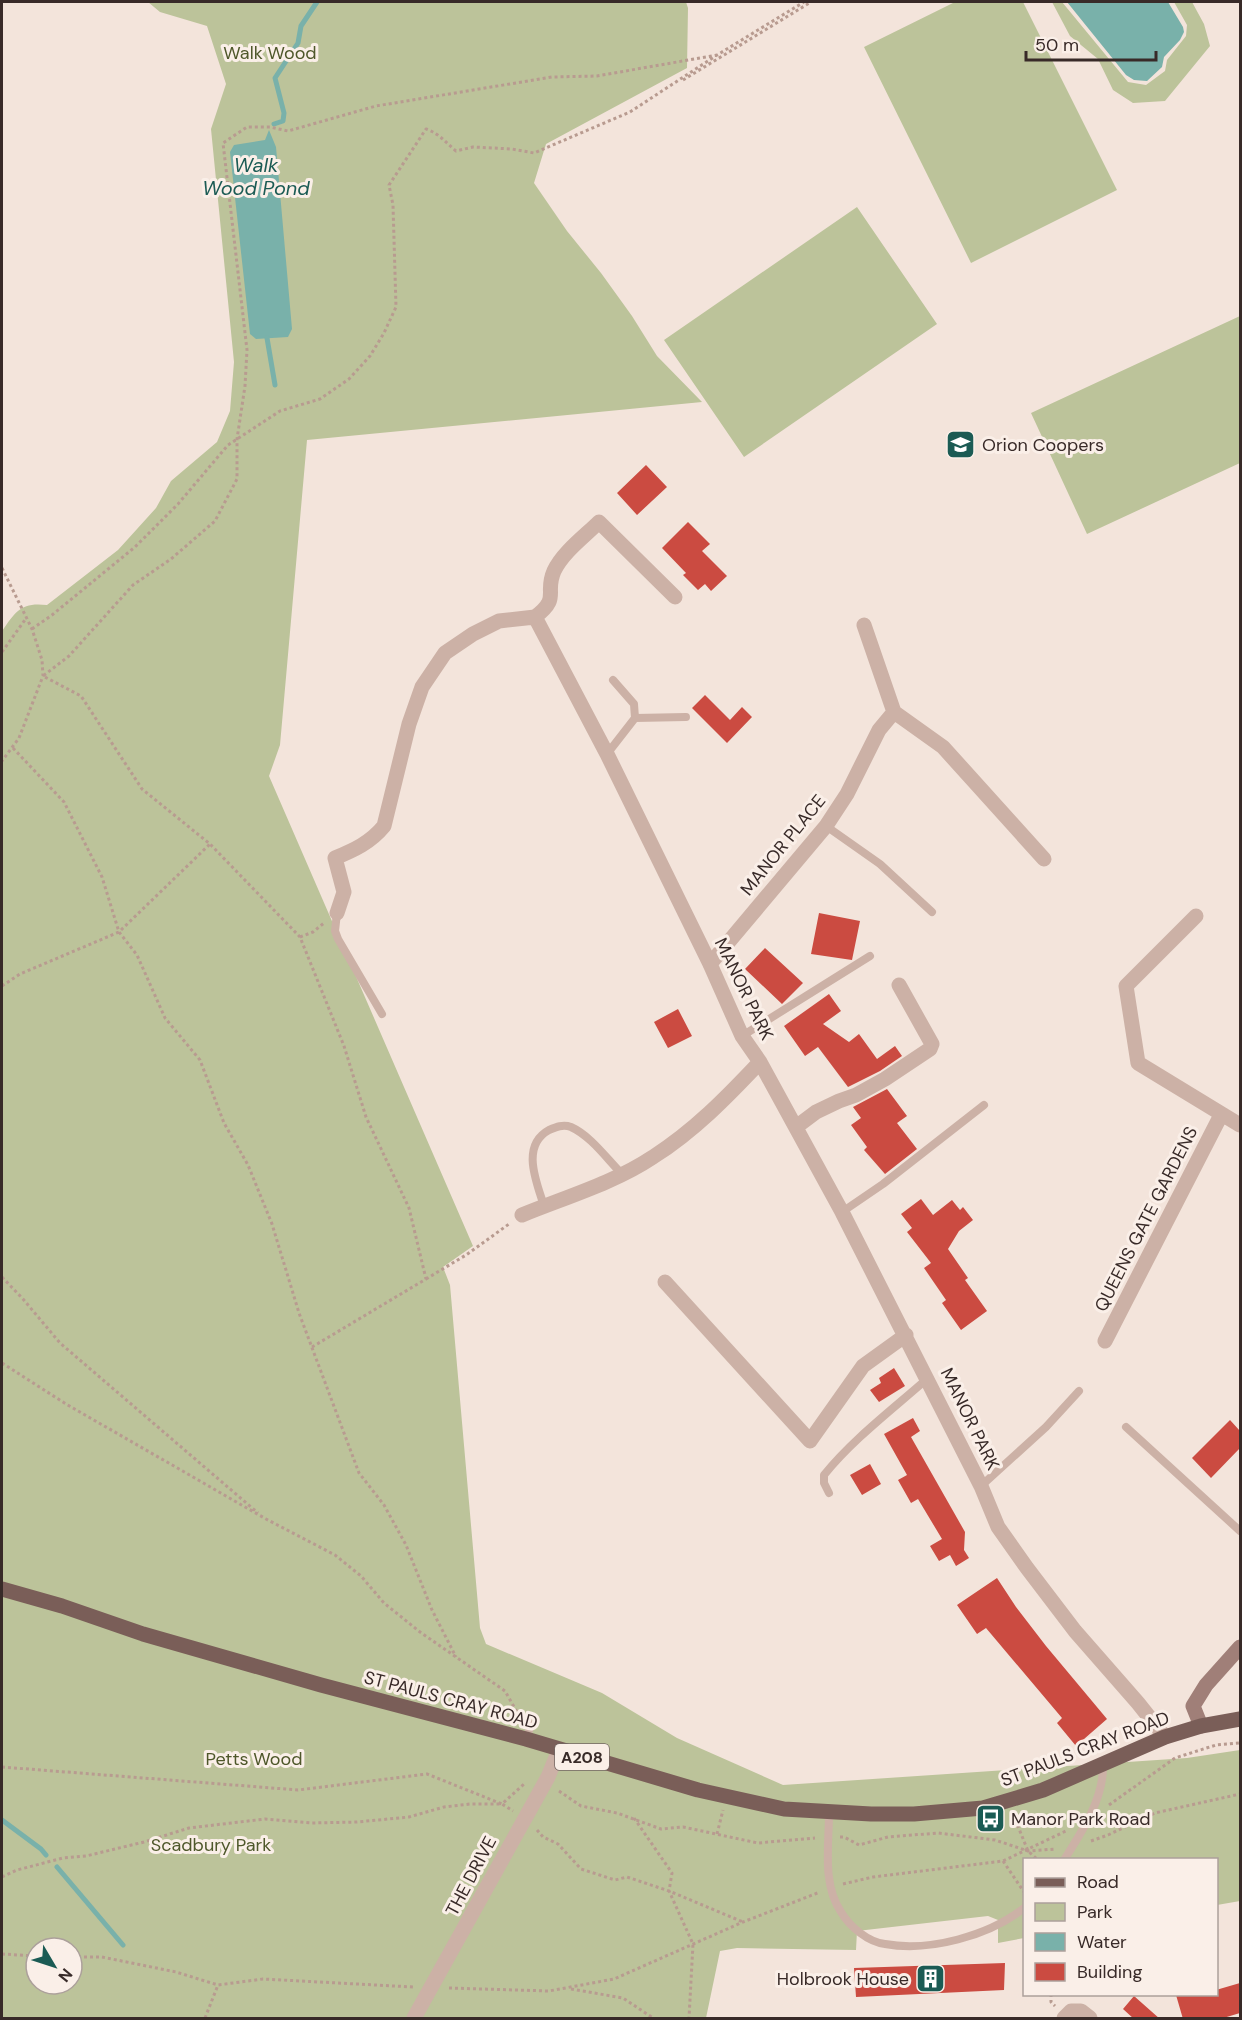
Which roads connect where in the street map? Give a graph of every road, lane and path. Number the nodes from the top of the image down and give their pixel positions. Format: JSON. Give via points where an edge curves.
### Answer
{"nodes":[{"id":1,"x":804,"y":2,"type":"edge"},
{"id":2,"x":811,"y":2,"type":"edge"},
{"id":3,"x":717,"y":55,"type":"junction"},
{"id":4,"x":630,"y":112,"type":"junction"},
{"id":5,"x":237,"y":439,"type":"junction"},
{"id":6,"x":2,"y":568,"type":"edge"},
{"id":7,"x":675,"y":597,"type":"dead end"},
{"id":8,"x":27,"y":617,"type":"junction"},
{"id":9,"x":535,"y":617,"type":"junction"},
{"id":10,"x":864,"y":625,"type":"dead end"},
{"id":11,"x":32,"y":629,"type":"junction"},
{"id":12,"x":2,"y":652,"type":"edge"},
{"id":13,"x":44,"y":676,"type":"junction"},
{"id":14,"x":613,"y":680,"type":"dead end"},
{"id":15,"x":894,"y":712,"type":"junction"},
{"id":16,"x":686,"y":717,"type":"dead end"},
{"id":17,"x":635,"y":718,"type":"junction"},
{"id":18,"x":13,"y":748,"type":"junction"},
{"id":19,"x":607,"y":754,"type":"junction"},
{"id":20,"x":2,"y":761,"type":"edge"},
{"id":21,"x":826,"y":826,"type":"junction"},
{"id":22,"x":210,"y":844,"type":"junction"},
{"id":23,"x":1044,"y":859,"type":"dead end"},
{"id":24,"x":932,"y":912,"type":"dead end"},
{"id":25,"x":337,"y":913,"type":"junction"},
{"id":26,"x":1196,"y":916,"type":"dead end"},
{"id":27,"x":119,"y":932,"type":"junction"},
{"id":28,"x":300,"y":937,"type":"junction"},
{"id":29,"x":870,"y":956,"type":"dead end"},
{"id":30,"x":710,"y":964,"type":"junction"},
{"id":31,"x":899,"y":985,"type":"dead end"},
{"id":32,"x":2,"y":986,"type":"edge"},
{"id":33,"x":382,"y":1014,"type":"dead end"},
{"id":34,"x":742,"y":1036,"type":"junction"},
{"id":35,"x":760,"y":1062,"type":"junction"},
{"id":36,"x":984,"y":1106,"type":"dead end"},
{"id":37,"x":1221,"y":1115,"type":"junction"},
{"id":38,"x":1240,"y":1125,"type":"edge"},
{"id":39,"x":796,"y":1127,"type":"junction"},
{"id":40,"x":622,"y":1174,"type":"junction"},
{"id":41,"x":544,"y":1206,"type":"junction"},
{"id":42,"x":842,"y":1212,"type":"junction"},
{"id":43,"x":522,"y":1215,"type":"joint"},
{"id":44,"x":2,"y":1278,"type":"edge"},
{"id":45,"x":426,"y":1279,"type":"junction"},
{"id":46,"x":665,"y":1282,"type":"dead end"},
{"id":47,"x":906,"y":1335,"type":"junction"},
{"id":48,"x":1105,"y":1341,"type":"dead end"},
{"id":49,"x":312,"y":1347,"type":"junction"},
{"id":50,"x":2,"y":1364,"type":"edge"},
{"id":51,"x":928,"y":1378,"type":"junction"},
{"id":52,"x":1079,"y":1390,"type":"dead end"},
{"id":53,"x":1126,"y":1427,"type":"dead end"},
{"id":54,"x":981,"y":1486,"type":"junction"},
{"id":55,"x":829,"y":1493,"type":"dead end"},
{"id":56,"x":266,"y":1519,"type":"junction"},
{"id":57,"x":1240,"y":1531,"type":"edge"},
{"id":58,"x":2,"y":1589,"type":"edge"},
{"id":59,"x":1240,"y":1647,"type":"edge"},
{"id":60,"x":456,"y":1657,"type":"junction"},
{"id":61,"x":527,"y":1718,"type":"dead end"},
{"id":62,"x":1240,"y":1719,"type":"edge"},
{"id":63,"x":1201,"y":1726,"type":"junction"},
{"id":64,"x":527,"y":1735,"type":"junction"},
{"id":65,"x":1166,"y":1737,"type":"junction"},
{"id":66,"x":1240,"y":1743,"type":"edge"},
{"id":67,"x":559,"y":1750,"type":"junction"},
{"id":68,"x":1102,"y":1765,"type":"junction"},
{"id":69,"x":2,"y":1767,"type":"edge"},
{"id":70,"x":551,"y":1770,"type":"junction"},
{"id":71,"x":1240,"y":1794,"type":"edge"},
{"id":72,"x":726,"y":1797,"type":"junction"},
{"id":73,"x":1008,"y":1801,"type":"junction"},
{"id":74,"x":502,"y":1804,"type":"junction"},
{"id":75,"x":829,"y":1813,"type":"junction"},
{"id":76,"x":524,"y":1818,"type":"junction"},
{"id":77,"x":634,"y":1818,"type":"junction"},
{"id":78,"x":1088,"y":1819,"type":"junction"},
{"id":79,"x":642,"y":1821,"type":"junction"},
{"id":80,"x":638,"y":1826,"type":"junction"},
{"id":81,"x":717,"y":1834,"type":"junction"},
{"id":82,"x":829,"y":1838,"type":"junction"},
{"id":83,"x":1072,"y":1847,"type":"junction"},
{"id":84,"x":1028,"y":1851,"type":"junction"},
{"id":85,"x":1036,"y":1858,"type":"edge"},
{"id":86,"x":1065,"y":1858,"type":"edge"},
{"id":87,"x":1003,"y":1861,"type":"junction"},
{"id":88,"x":2,"y":1877,"type":"edge"},
{"id":89,"x":830,"y":1888,"type":"junction"},
{"id":90,"x":669,"y":1891,"type":"junction"},
{"id":91,"x":1023,"y":1891,"type":"edge"},
{"id":92,"x":1023,"y":1909,"type":"edge"},
{"id":93,"x":743,"y":1922,"type":"junction"},
{"id":94,"x":693,"y":1944,"type":"junction"},
{"id":95,"x":2,"y":1954,"type":"edge"},
{"id":96,"x":24,"y":1955,"type":"edge"},
{"id":97,"x":84,"y":1957,"type":"edge"},
{"id":98,"x":219,"y":1985,"type":"junction"},
{"id":99,"x":431,"y":1988,"type":"junction"},
{"id":100,"x":569,"y":1988,"type":"junction"},
{"id":101,"x":204,"y":2019,"type":"edge"},
{"id":102,"x":414,"y":2019,"type":"edge"},
{"id":103,"x":653,"y":2019,"type":"edge"},
{"id":104,"x":689,"y":2019,"type":"edge"},
{"id":105,"x":1064,"y":2019,"type":"edge"},
{"id":106,"x":1090,"y":2019,"type":"edge"}],
"edges":[{"from":1,"to":3,"type":"path"},
{"from":2,"to":4,"type":"path"},
{"from":3,"to":4,"type":"path"},
{"from":3,"to":5,"type":"path","via":[[597,76],[552,77],[376,106],[288,131],[247,127],[223,143],[247,350]]},
{"from":4,"to":5,"type":"path","via":[[534,153],[473,147],[456,151],[439,133],[426,129],[389,185],[396,307],[370,356],[349,379],[320,399],[280,411]]},
{"from":5,"to":11,"type":"path","via":[[135,547]]},
{"from":5,"to":13,"type":"path","via":[[237,479],[215,521],[133,585],[69,656]]},
{"from":6,"to":8,"type":"path"},
{"from":7,"to":9,"type":"street","via":[[599,522],[562,559],[551,583],[551,600]]},
{"from":8,"to":11,"type":"path"},
{"from":8,"to":12,"type":"path"},
{"from":9,"to":19,"type":"street","name":"MANOR PARK"},
{"from":9,"to":25,"type":"street","via":[[499,621],[473,634],[445,653],[422,687],[384,826],[360,848],[335,858],[344,892]]},
{"from":10,"to":15,"type":"street"},
{"from":11,"to":13,"type":"path"},
{"from":13,"to":18,"type":"path"},
{"from":13,"to":22,"type":"path","via":[[81,696],[142,789]]},
{"from":14,"to":17,"type":"lane","via":[[634,704]]},
{"from":15,"to":21,"type":"street","name":"MANOR PLACE","via":[[879,730]]},
{"from":15,"to":23,"type":"street","via":[[943,747]]},
{"from":16,"to":17,"type":"lane"},
{"from":17,"to":19,"type":"lane"},
{"from":18,"to":20,"type":"path"},
{"from":18,"to":27,"type":"path","via":[[64,802],[102,877]]},
{"from":19,"to":30,"type":"street","name":"MANOR PARK"},
{"from":21,"to":24,"type":"lane","via":[[879,864]]},
{"from":21,"to":30,"type":"street","name":"MANOR PLACE"},
{"from":22,"to":27,"type":"path"},
{"from":22,"to":28,"type":"path"},
{"from":25,"to":28,"type":"path"},
{"from":25,"to":33,"type":"lane","via":[[338,939]]},
{"from":26,"to":37,"type":"street","via":[[1126,986],[1138,1063]]},
{"from":27,"to":32,"type":"path","via":[[20,974]]},
{"from":27,"to":49,"type":"path","via":[[137,955],[165,1018],[200,1060],[224,1123],[248,1165],[272,1224]]},
{"from":28,"to":45,"type":"path","via":[[344,1046],[366,1117],[409,1208]]},
{"from":29,"to":34,"type":"lane"},
{"from":30,"to":34,"type":"street","name":"MANOR PARK"},
{"from":31,"to":39,"type":"street","via":[[928,1035],[930,1049],[885,1079],[816,1112]]},
{"from":34,"to":35,"type":"street","name":"MANOR PARK"},
{"from":35,"to":39,"type":"street","name":"MANOR PARK"},
{"from":35,"to":40,"type":"street","via":[[683,1136]]},
{"from":36,"to":42,"type":"lane"},
{"from":37,"to":38,"type":"street"},
{"from":37,"to":48,"type":"street","name":"QUEENS GATE GARDENS"},
{"from":39,"to":42,"type":"street","name":"MANOR PARK"},
{"from":40,"to":41,"type":"street"},
{"from":40,"to":41,"type":"lane","via":[[583,1135],[566,1125],[546,1131],[538,1138],[532,1158]]},
{"from":41,"to":43,"type":"street"},
{"from":42,"to":47,"type":"street","name":"MANOR PARK"},
{"from":43,"to":45,"type":"path"},
{"from":44,"to":56,"type":"path","via":[[60,1342]]},
{"from":45,"to":49,"type":"path"},
{"from":46,"to":47,"type":"street","via":[[810,1441],[863,1366]]},
{"from":47,"to":51,"type":"street","name":"MANOR PARK"},
{"from":49,"to":60,"type":"path","via":[[359,1473],[384,1505],[406,1545]]},
{"from":50,"to":56,"type":"path"},
{"from":51,"to":54,"type":"street","name":"MANOR PARK"},
{"from":51,"to":55,"type":"lane","via":[[830,1467],[824,1475]]},
{"from":52,"to":54,"type":"lane","via":[[1046,1427]]},
{"from":53,"to":57,"type":"lane"},
{"from":54,"to":65,"type":"street","name":"MANOR PARK","via":[[998,1527],[1027,1569]]},
{"from":56,"to":60,"type":"path","via":[[335,1555],[361,1576],[384,1603]]},
{"from":58,"to":64,"type":"main road","name":"ST PAULS CRAY ROAD","number":"A208","via":[[218,1656]]},
{"from":59,"to":63,"type":"main road","via":[[1193,1706]]},
{"from":60,"to":64,"type":"path","via":[[505,1691]]},
{"from":61,"to":64,"type":"lane"},
{"from":62,"to":63,"type":"main road","name":"ST PAULS CRAY ROAD","number":"A208"},
{"from":63,"to":65,"type":"main road","name":"ST PAULS CRAY ROAD","number":"A208"},
{"from":64,"to":67,"type":"main road","name":"ST PAULS CRAY ROAD","number":"A208"},
{"from":65,"to":68,"type":"main road","name":"ST PAULS CRAY ROAD","number":"A208"},
{"from":66,"to":78,"type":"path","via":[[1216,1745],[1175,1758]]},
{"from":67,"to":70,"type":"street","name":"THE DRIVE"},
{"from":67,"to":72,"type":"main road","name":"ST PAULS CRAY ROAD","number":"A208"},
{"from":68,"to":73,"type":"main road","name":"ST PAULS CRAY ROAD","number":"A208"},
{"from":68,"to":78,"type":"lane","via":[[1103,1781]]},
{"from":69,"to":74,"type":"path","via":[[298,1790],[427,1774]]},
{"from":70,"to":76,"type":"street","name":"THE DRIVE"},
{"from":70,"to":77,"type":"path","via":[[559,1790],[581,1806]]},
{"from":71,"to":83,"type":"path","via":[[1155,1814]]},
{"from":72,"to":75,"type":"main road","name":"ST PAULS CRAY ROAD","number":"A208"},
{"from":72,"to":81,"type":"path"},
{"from":73,"to":75,"type":"main road","name":"ST PAULS CRAY ROAD","number":"A208","via":[[949,1812]]},
{"from":73,"to":84,"type":"path"},
{"from":74,"to":76,"type":"path"},
{"from":74,"to":88,"type":"path","via":[[453,1806],[409,1817],[357,1822],[265,1820],[189,1828]]},
{"from":75,"to":82,"type":"lane"},
{"from":76,"to":90,"type":"path","via":[[543,1837],[558,1844],[581,1869],[615,1880],[627,1877]]},
{"from":76,"to":99,"type":"street","name":"THE DRIVE"},
{"from":77,"to":79,"type":"path"},
{"from":77,"to":80,"type":"path"},
{"from":78,"to":83,"type":"lane"},
{"from":78,"to":84,"type":"path"},
{"from":79,"to":80,"type":"path"},
{"from":79,"to":81,"type":"path","via":[[661,1829],[683,1827]]},
{"from":80,"to":90,"type":"path","via":[[672,1873]]},
{"from":81,"to":82,"type":"path","via":[[758,1843]]},
{"from":82,"to":84,"type":"path","via":[[844,1837],[859,1845],[888,1837],[938,1833],[995,1840]]},
{"from":82,"to":89,"type":"lane"},
{"from":83,"to":84,"type":"path"},
{"from":83,"to":86,"type":"lane"},
{"from":84,"to":85,"type":"path"},
{"from":84,"to":87,"type":"path"},
{"from":87,"to":89,"type":"path","via":[[873,1877]]},
{"from":87,"to":91,"type":"path"},
{"from":89,"to":92,"type":"lane","via":[[841,1912],[862,1935],[883,1944],[917,1946],[968,1938],[1009,1920]]},
{"from":89,"to":93,"type":"path"},
{"from":90,"to":93,"type":"path"},
{"from":90,"to":94,"type":"path"},
{"from":93,"to":94,"type":"path"},
{"from":94,"to":100,"type":"path","via":[[614,1979]]},
{"from":94,"to":104,"type":"path"},
{"from":95,"to":96,"type":"path"},
{"from":97,"to":98,"type":"path","via":[[123,1961]]},
{"from":98,"to":99,"type":"path","via":[[263,1979]]},
{"from":98,"to":101,"type":"path"},
{"from":99,"to":100,"type":"path"},
{"from":99,"to":102,"type":"street","name":"THE DRIVE"},
{"from":100,"to":103,"type":"path","via":[[623,1998]]},
{"from":105,"to":106,"type":"street","via":[[1071,2011],[1081,2011]]}]}
